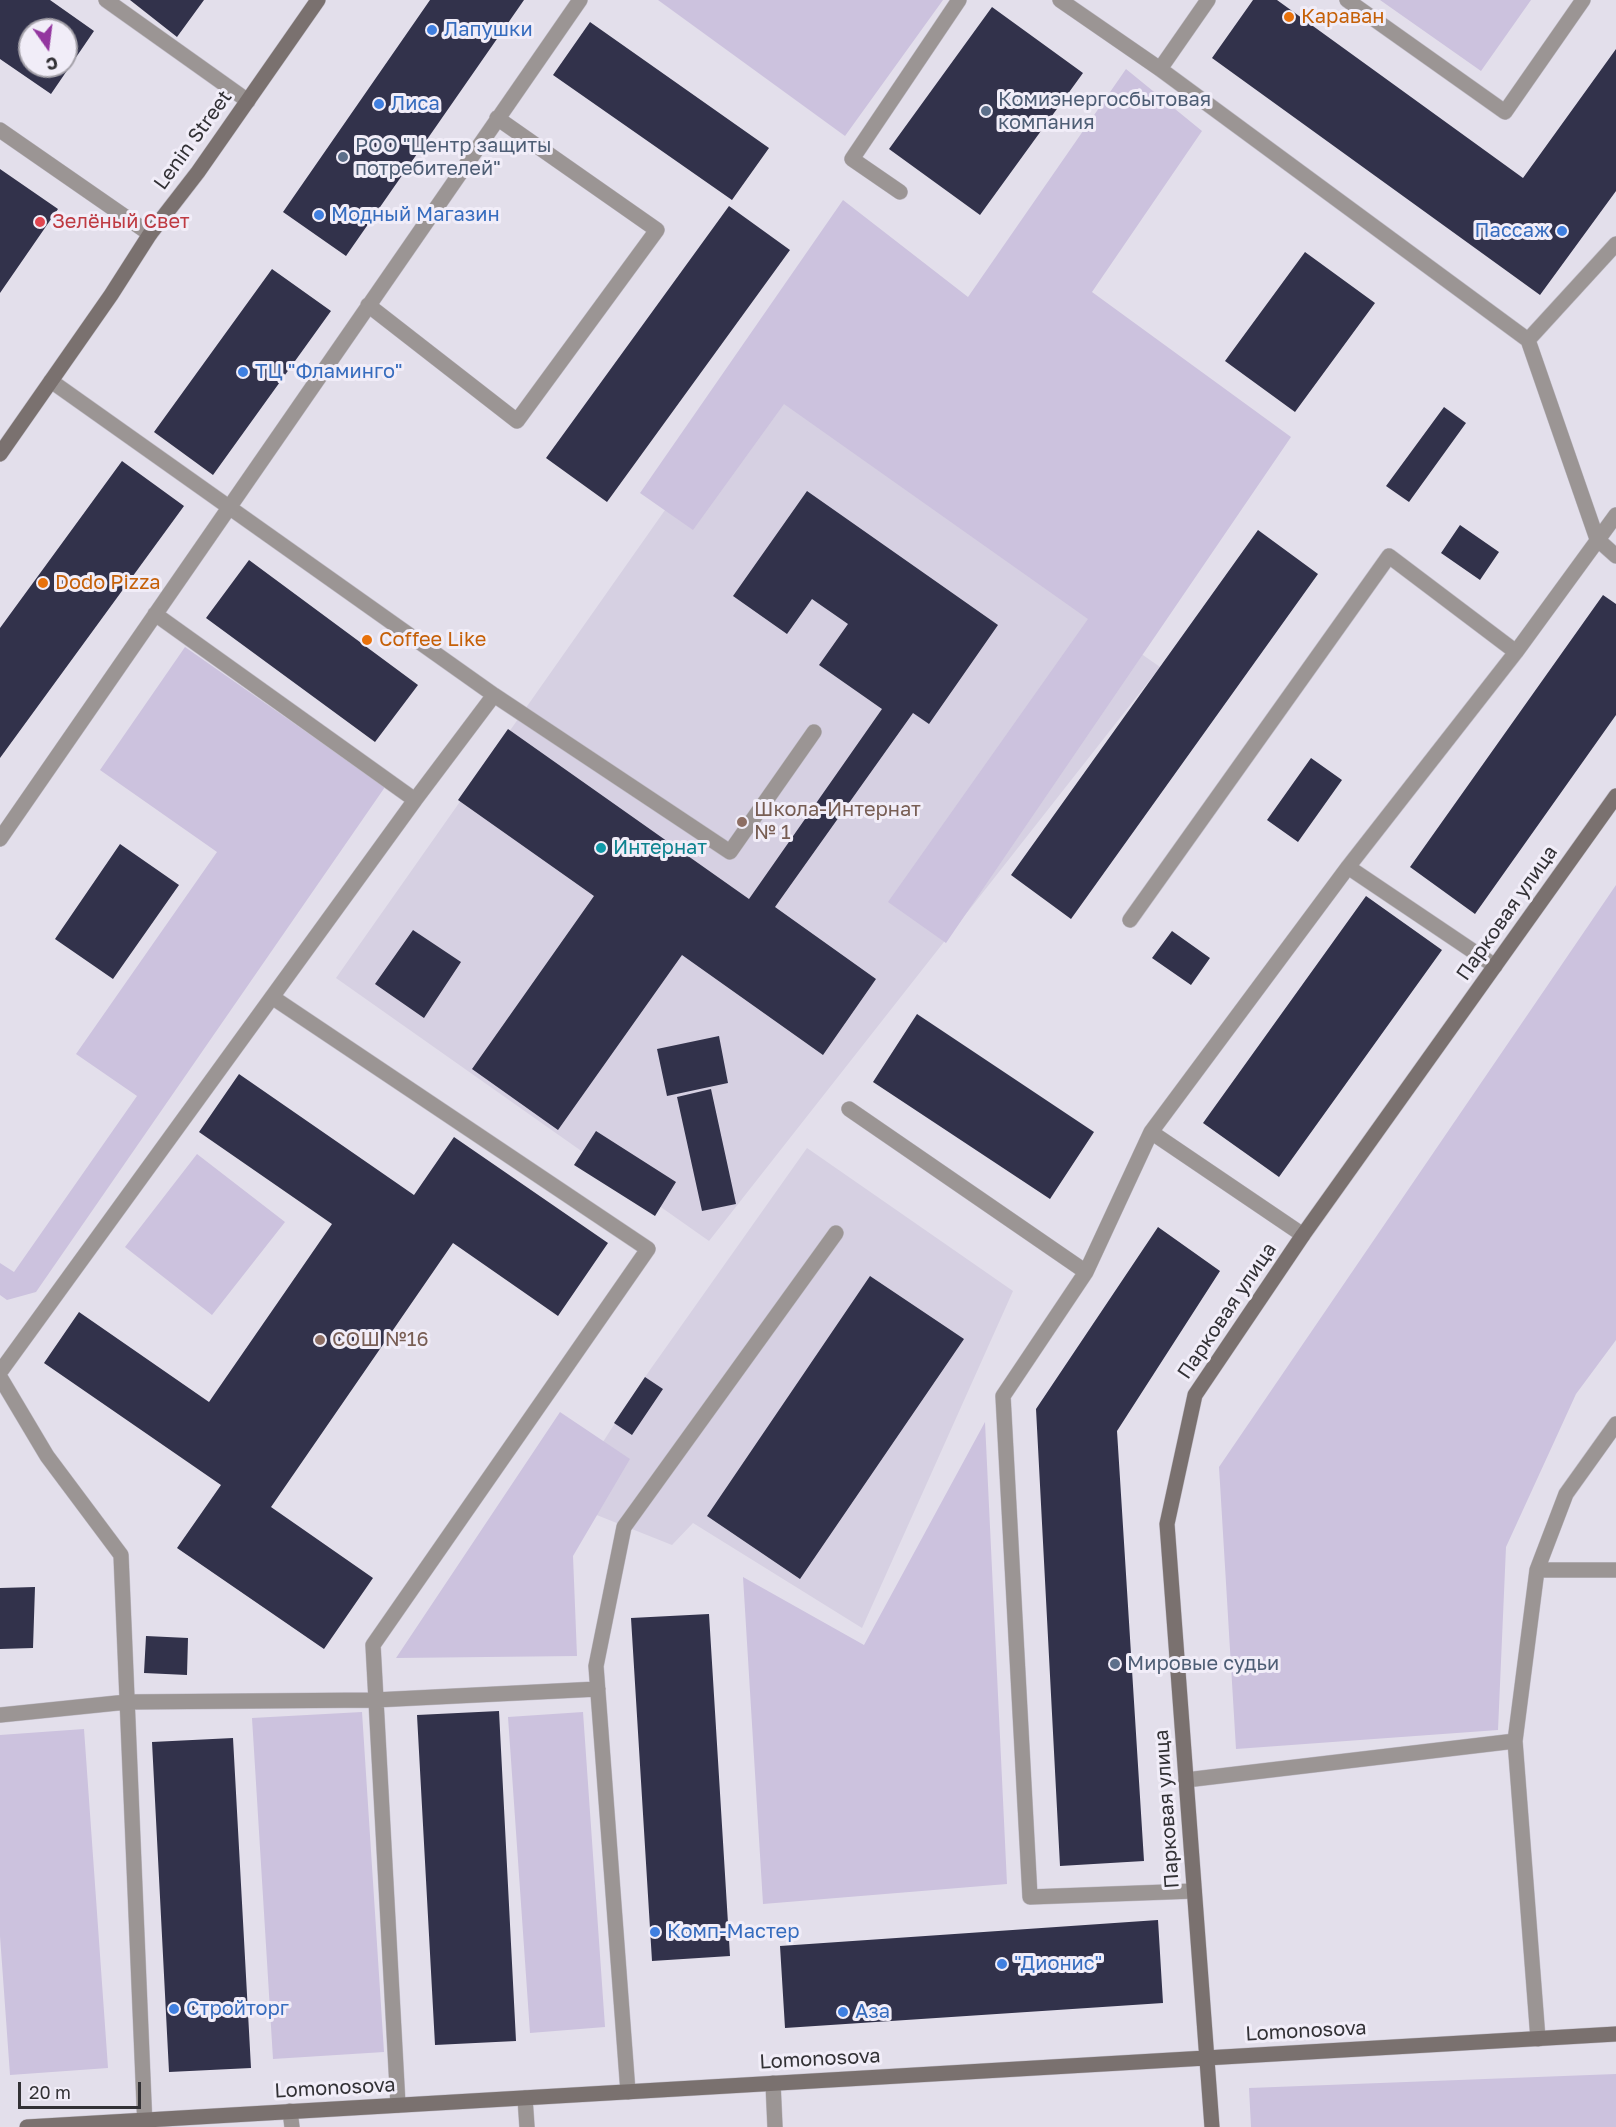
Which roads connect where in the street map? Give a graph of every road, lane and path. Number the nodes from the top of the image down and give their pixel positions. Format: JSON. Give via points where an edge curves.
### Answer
{"nodes":[{"id":1,"x":106,"y":0,"type":"edge"},
{"id":2,"x":318,"y":0,"type":"edge"},
{"id":3,"x":580,"y":0,"type":"edge"},
{"id":4,"x":959,"y":0,"type":"edge"},
{"id":5,"x":1060,"y":0,"type":"edge"},
{"id":6,"x":1208,"y":0,"type":"edge"},
{"id":7,"x":1347,"y":0,"type":"edge"},
{"id":8,"x":1583,"y":0,"type":"edge"},
{"id":9,"x":1160,"y":69,"type":"junction"},
{"id":10,"x":248,"y":101,"type":"junction"},
{"id":11,"x":497,"y":118,"type":"junction"},
{"id":12,"x":0,"y":130,"type":"edge"},
{"id":13,"x":900,"y":192,"type":"dead end"},
{"id":14,"x":150,"y":234,"type":"junction"},
{"id":15,"x":1616,"y":244,"type":"edge"},
{"id":16,"x":368,"y":305,"type":"junction"},
{"id":17,"x":1528,"y":340,"type":"junction"},
{"id":18,"x":51,"y":381,"type":"junction"},
{"id":19,"x":0,"y":454,"type":"edge"},
{"id":20,"x":228,"y":507,"type":"junction"},
{"id":21,"x":1616,"y":514,"type":"edge"},
{"id":22,"x":1597,"y":539,"type":"junction"},
{"id":23,"x":1616,"y":556,"type":"edge"},
{"id":24,"x":155,"y":614,"type":"junction"},
{"id":25,"x":1516,"y":652,"type":"junction"},
{"id":26,"x":494,"y":694,"type":"junction"},
{"id":27,"x":814,"y":732,"type":"dead end"},
{"id":28,"x":1616,"y":796,"type":"edge"},
{"id":29,"x":415,"y":800,"type":"junction"},
{"id":30,"x":0,"y":839,"type":"edge"},
{"id":31,"x":1348,"y":867,"type":"junction"},
{"id":32,"x":1130,"y":920,"type":"dead end"},
{"id":33,"x":1495,"y":966,"type":"junction"},
{"id":34,"x":272,"y":997,"type":"junction"},
{"id":35,"x":849,"y":1109,"type":"dead end"},
{"id":36,"x":1151,"y":1132,"type":"junction"},
{"id":37,"x":836,"y":1233,"type":"dead end"},
{"id":38,"x":1303,"y":1235,"type":"junction"},
{"id":39,"x":1086,"y":1272,"type":"junction"},
{"id":40,"x":0,"y":1372,"type":"edge"},
{"id":41,"x":0,"y":1377,"type":"edge"},
{"id":42,"x":1616,"y":1424,"type":"edge"},
{"id":43,"x":1537,"y":1570,"type":"junction"},
{"id":44,"x":1616,"y":1570,"type":"edge"},
{"id":45,"x":598,"y":1689,"type":"junction"},
{"id":46,"x":375,"y":1700,"type":"junction"},
{"id":47,"x":127,"y":1702,"type":"junction"},
{"id":48,"x":0,"y":1715,"type":"edge"},
{"id":49,"x":1515,"y":1741,"type":"junction"},
{"id":50,"x":1186,"y":1780,"type":"junction"},
{"id":51,"x":1194,"y":1891,"type":"junction"},
{"id":52,"x":1616,"y":2034,"type":"edge"},
{"id":53,"x":1538,"y":2039,"type":"junction"},
{"id":54,"x":1207,"y":2058,"type":"junction"},
{"id":55,"x":773,"y":2083,"type":"junction"},
{"id":56,"x":628,"y":2092,"type":"junction"},
{"id":57,"x":525,"y":2098,"type":"junction"},
{"id":58,"x":398,"y":2105,"type":"junction"},
{"id":59,"x":290,"y":2111,"type":"junction"},
{"id":60,"x":145,"y":2123,"type":"edge"},
{"id":61,"x":27,"y":2127,"type":"edge"},
{"id":62,"x":292,"y":2127,"type":"edge"},
{"id":63,"x":527,"y":2127,"type":"edge"},
{"id":64,"x":775,"y":2127,"type":"edge"},
{"id":65,"x":1212,"y":2127,"type":"edge"}],
"edges":[{"from":1,"to":10,"type":"street"},
{"from":2,"to":10,"type":"main road","name":"Lenin Street"},
{"from":3,"to":11,"type":"street"},
{"from":4,"to":13,"type":"street","via":[[852,159]]},
{"from":5,"to":9,"type":"street"},
{"from":6,"to":9,"type":"street"},
{"from":7,"to":8,"type":"street","via":[[1504,112]]},
{"from":9,"to":17,"type":"street"},
{"from":10,"to":14,"type":"main road","name":"Lenin Street"},
{"from":11,"to":16,"type":"street"},
{"from":11,"to":16,"type":"street","via":[[657,230],[517,421]]},
{"from":12,"to":14,"type":"street"},
{"from":14,"to":18,"type":"main road","name":"Lenin Street"},
{"from":15,"to":17,"type":"street"},
{"from":16,"to":20,"type":"street"},
{"from":17,"to":22,"type":"street"},
{"from":18,"to":19,"type":"main road","name":"Lenin Street"},
{"from":18,"to":20,"type":"street"},
{"from":20,"to":24,"type":"street"},
{"from":20,"to":26,"type":"street"},
{"from":21,"to":22,"type":"street"},
{"from":22,"to":23,"type":"street"},
{"from":22,"to":25,"type":"street"},
{"from":24,"to":29,"type":"street"},
{"from":24,"to":30,"type":"street"},
{"from":25,"to":31,"type":"street"},
{"from":25,"to":32,"type":"street","via":[[1389,556]]},
{"from":26,"to":27,"type":"street","via":[[730,852]]},
{"from":26,"to":29,"type":"street"},
{"from":28,"to":33,"type":"main road","name":"Парковая улица"},
{"from":29,"to":34,"type":"street"},
{"from":31,"to":33,"type":"street"},
{"from":31,"to":36,"type":"street"},
{"from":33,"to":38,"type":"main road","name":"Парковая улица"},
{"from":34,"to":40,"type":"street"},
{"from":34,"to":46,"type":"street","via":[[648,1249],[373,1645]]},
{"from":35,"to":39,"type":"street"},
{"from":36,"to":38,"type":"street"},
{"from":36,"to":39,"type":"street"},
{"from":37,"to":45,"type":"street","via":[[624,1527],[596,1666]]},
{"from":38,"to":50,"type":"main road","name":"Парковая улица","via":[[1195,1395],[1192,1407],[1167,1524]]},
{"from":39,"to":51,"type":"street","via":[[1004,1396],[1030,1897]]},
{"from":41,"to":47,"type":"street","via":[[47,1456],[122,1555]]},
{"from":42,"to":43,"type":"street","via":[[1566,1494]]},
{"from":43,"to":44,"type":"street"},
{"from":43,"to":49,"type":"street"},
{"from":45,"to":46,"type":"street"},
{"from":45,"to":56,"type":"street"},
{"from":46,"to":47,"type":"street"},
{"from":46,"to":58,"type":"street"},
{"from":47,"to":48,"type":"street"},
{"from":47,"to":60,"type":"street"},
{"from":49,"to":50,"type":"street"},
{"from":49,"to":53,"type":"street"},
{"from":50,"to":51,"type":"main road","name":"Парковая улица"},
{"from":51,"to":54,"type":"main road","name":"Парковая улица"},
{"from":52,"to":53,"type":"main road","name":"Lomonosova"},
{"from":53,"to":54,"type":"main road","name":"Lomonosova"},
{"from":54,"to":55,"type":"main road","name":"Lomonosova"},
{"from":54,"to":65,"type":"main road","name":"Парковая улица"},
{"from":55,"to":56,"type":"main road","name":"Lomonosova"},
{"from":55,"to":64,"type":"street"},
{"from":56,"to":57,"type":"main road","name":"Lomonosova"},
{"from":57,"to":58,"type":"main road","name":"Lomonosova"},
{"from":57,"to":63,"type":"street"},
{"from":58,"to":59,"type":"main road","name":"Lomonosova"},
{"from":59,"to":60,"type":"main road","name":"Lomonosova"},
{"from":59,"to":62,"type":"street"},
{"from":60,"to":61,"type":"main road","name":"Lomonosova"}]}
